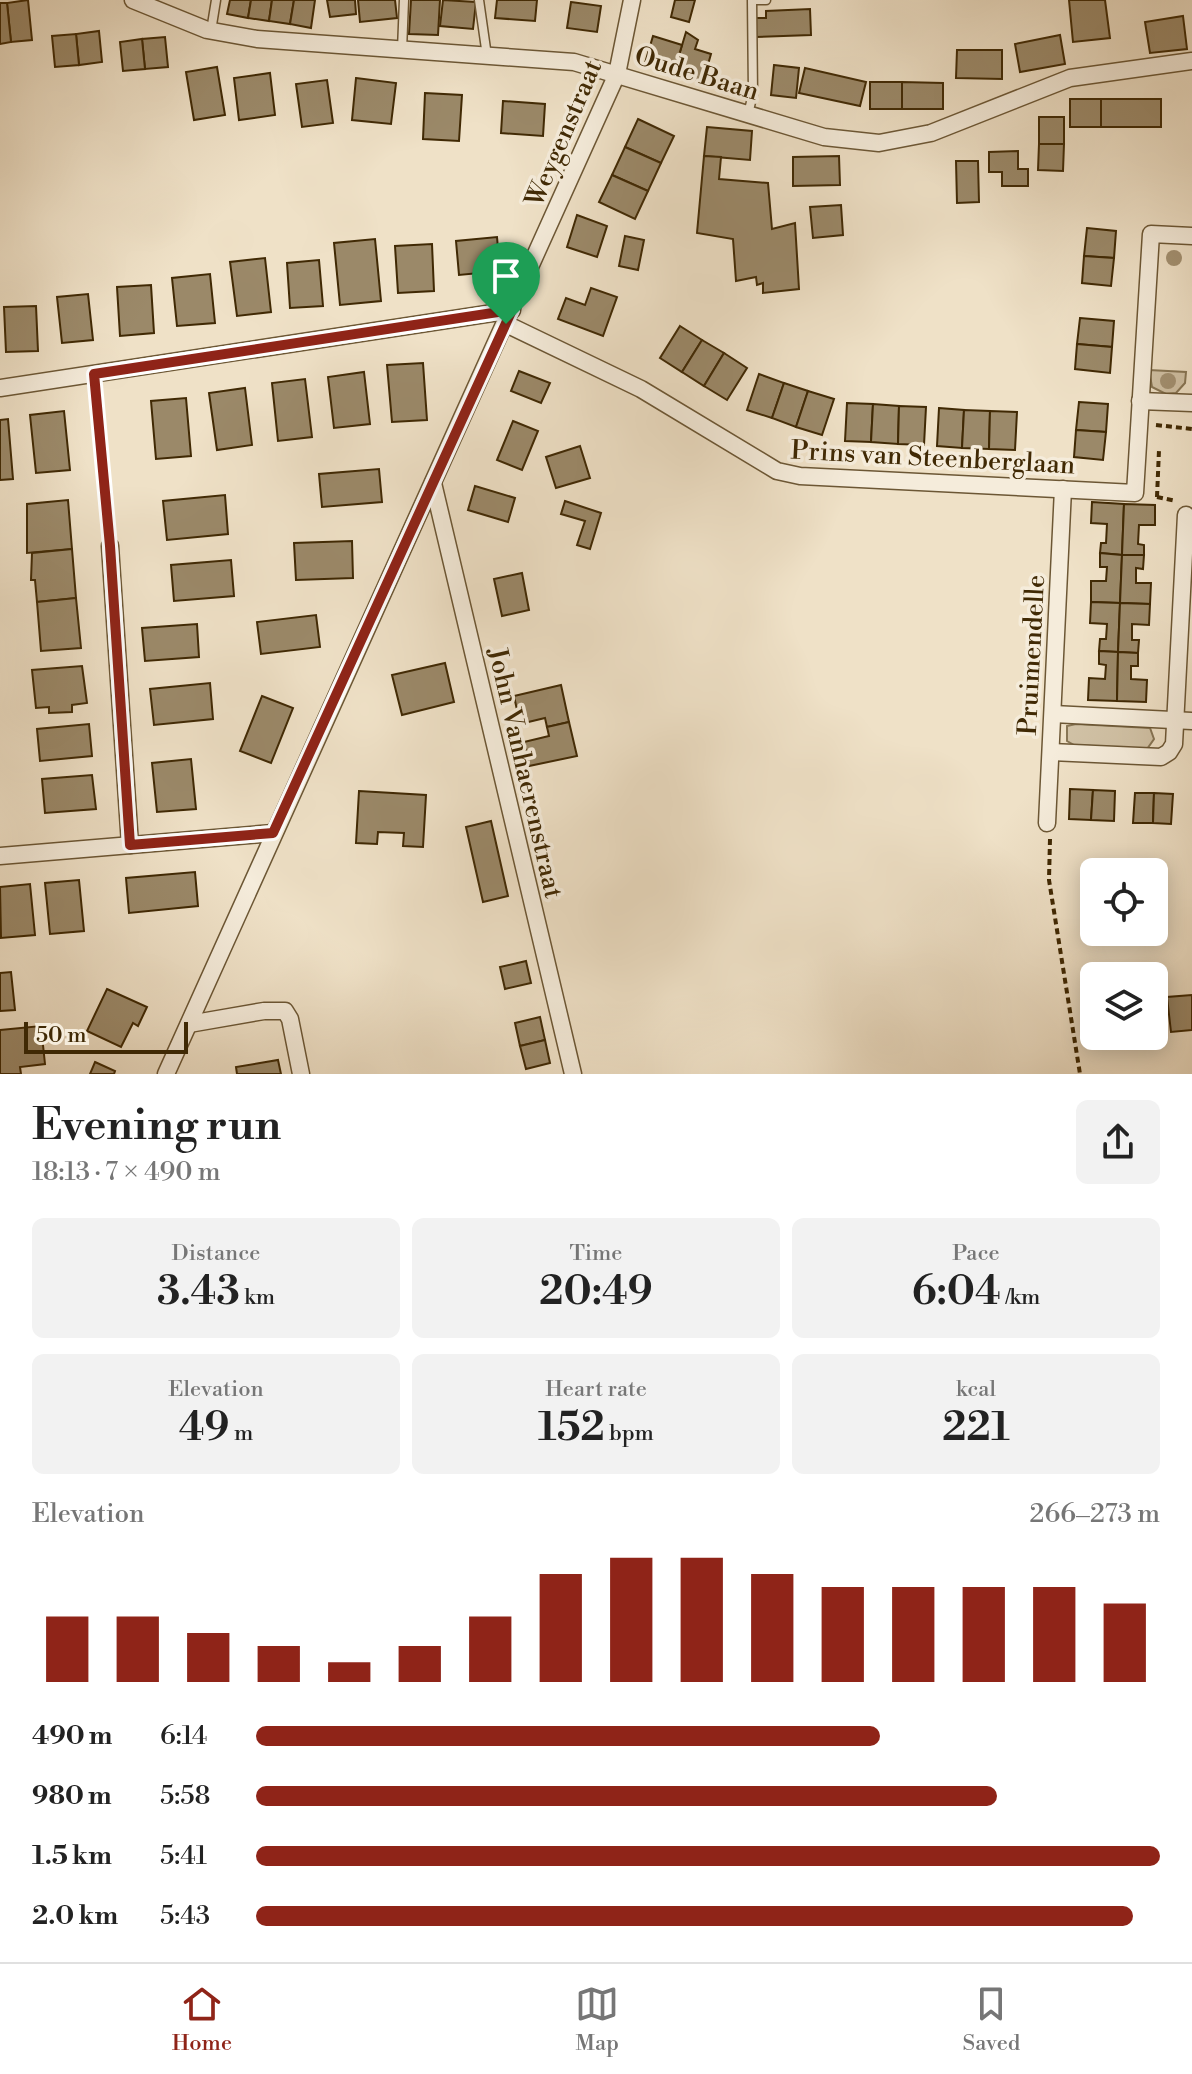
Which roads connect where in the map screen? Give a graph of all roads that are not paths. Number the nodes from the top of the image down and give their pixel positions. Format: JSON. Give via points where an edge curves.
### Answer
{"nodes":[{"id":1,"x":133,"y":0,"type":"edge"},
{"id":2,"x":216,"y":0,"type":"edge"},
{"id":3,"x":404,"y":0,"type":"edge"},
{"id":4,"x":479,"y":0,"type":"edge"},
{"id":5,"x":632,"y":0,"type":"edge"},
{"id":6,"x":766,"y":0,"type":"edge"},
{"id":7,"x":211,"y":31,"type":"junction"},
{"id":8,"x":402,"y":50,"type":"junction"},
{"id":9,"x":487,"y":56,"type":"junction"},
{"id":10,"x":1192,"y":61,"type":"edge"},
{"id":11,"x":617,"y":74,"type":"junction"},
{"id":12,"x":748,"y":114,"type":"junction"},
{"id":13,"x":1192,"y":236,"type":"edge"},
{"id":14,"x":509,"y":317,"type":"junction"},
{"id":15,"x":0,"y":388,"type":"edge"},
{"id":16,"x":1192,"y":403,"type":"edge"},
{"id":17,"x":1140,"y":409,"type":"junction"},
{"id":18,"x":433,"y":483,"type":"junction"},
{"id":19,"x":1063,"y":489,"type":"junction"},
{"id":20,"x":1186,"y":515,"type":"road end"},
{"id":21,"x":110,"y":546,"type":"road end"},
{"id":22,"x":1053,"y":714,"type":"junction"},
{"id":23,"x":1175,"y":720,"type":"junction"},
{"id":24,"x":1192,"y":721,"type":"edge"},
{"id":25,"x":1051,"y":752,"type":"junction"},
{"id":26,"x":1047,"y":823,"type":"road end"},
{"id":27,"x":273,"y":833,"type":"junction"},
{"id":28,"x":130,"y":845,"type":"junction"},
{"id":29,"x":0,"y":856,"type":"edge"},
{"id":30,"x":189,"y":1024,"type":"junction"},
{"id":31,"x":166,"y":1074,"type":"edge"},
{"id":32,"x":301,"y":1074,"type":"edge"},
{"id":33,"x":573,"y":1074,"type":"edge"}],
"edges":[{"from":1,"to":7,"type":"street","name":"Oude Baan"},
{"from":2,"to":7,"type":"lane"},
{"from":3,"to":8,"type":"lane"},
{"from":4,"to":9,"type":"lane"},
{"from":5,"to":11,"type":"street","name":"Weygenstraat"},
{"from":6,"to":12,"type":"lane","via":[[752,0],[753,94]]},
{"from":7,"to":8,"type":"street","name":"Oude Baan"},
{"from":8,"to":9,"type":"street","name":"Oude Baan"},
{"from":9,"to":11,"type":"street","name":"Oude Baan","via":[[574,62]]},
{"from":10,"to":12,"type":"street","name":"Oude Baan","via":[[1070,78],[931,133],[879,143],[824,137]]},
{"from":11,"to":12,"type":"street","name":"Oude Baan"},
{"from":11,"to":14,"type":"street","name":"Weygenstraat"},
{"from":13,"to":17,"type":"street","via":[[1151,234]]},
{"from":14,"to":15,"type":"street"},
{"from":14,"to":18,"type":"street","name":"Weygenstraat"},
{"from":14,"to":19,"type":"street","name":"Prins van Steenberglaan","via":[[777,471]]},
{"from":16,"to":17,"type":"street"},
{"from":17,"to":19,"type":"street","name":"Prins van Steenberglaan","via":[[1135,493]]},
{"from":18,"to":27,"type":"street","name":"Weygenstraat"},
{"from":18,"to":33,"type":"street","name":"John Vanhaerenstraat"},
{"from":19,"to":22,"type":"street","name":"Pruimendelle"},
{"from":20,"to":23,"type":"street"},
{"from":21,"to":28,"type":"street"},
{"from":22,"to":23,"type":"street"},
{"from":22,"to":25,"type":"street","name":"Pruimendelle"},
{"from":23,"to":24,"type":"street"},
{"from":23,"to":25,"type":"street","via":[[1174,744],[1161,757]]},
{"from":25,"to":26,"type":"street","name":"Pruimendelle"},
{"from":27,"to":28,"type":"street"},
{"from":27,"to":30,"type":"street","name":"Weygenstraat"},
{"from":28,"to":29,"type":"street"},
{"from":30,"to":31,"type":"street","name":"Weygenstraat"},
{"from":30,"to":32,"type":"street","via":[[285,1011]]}]}
